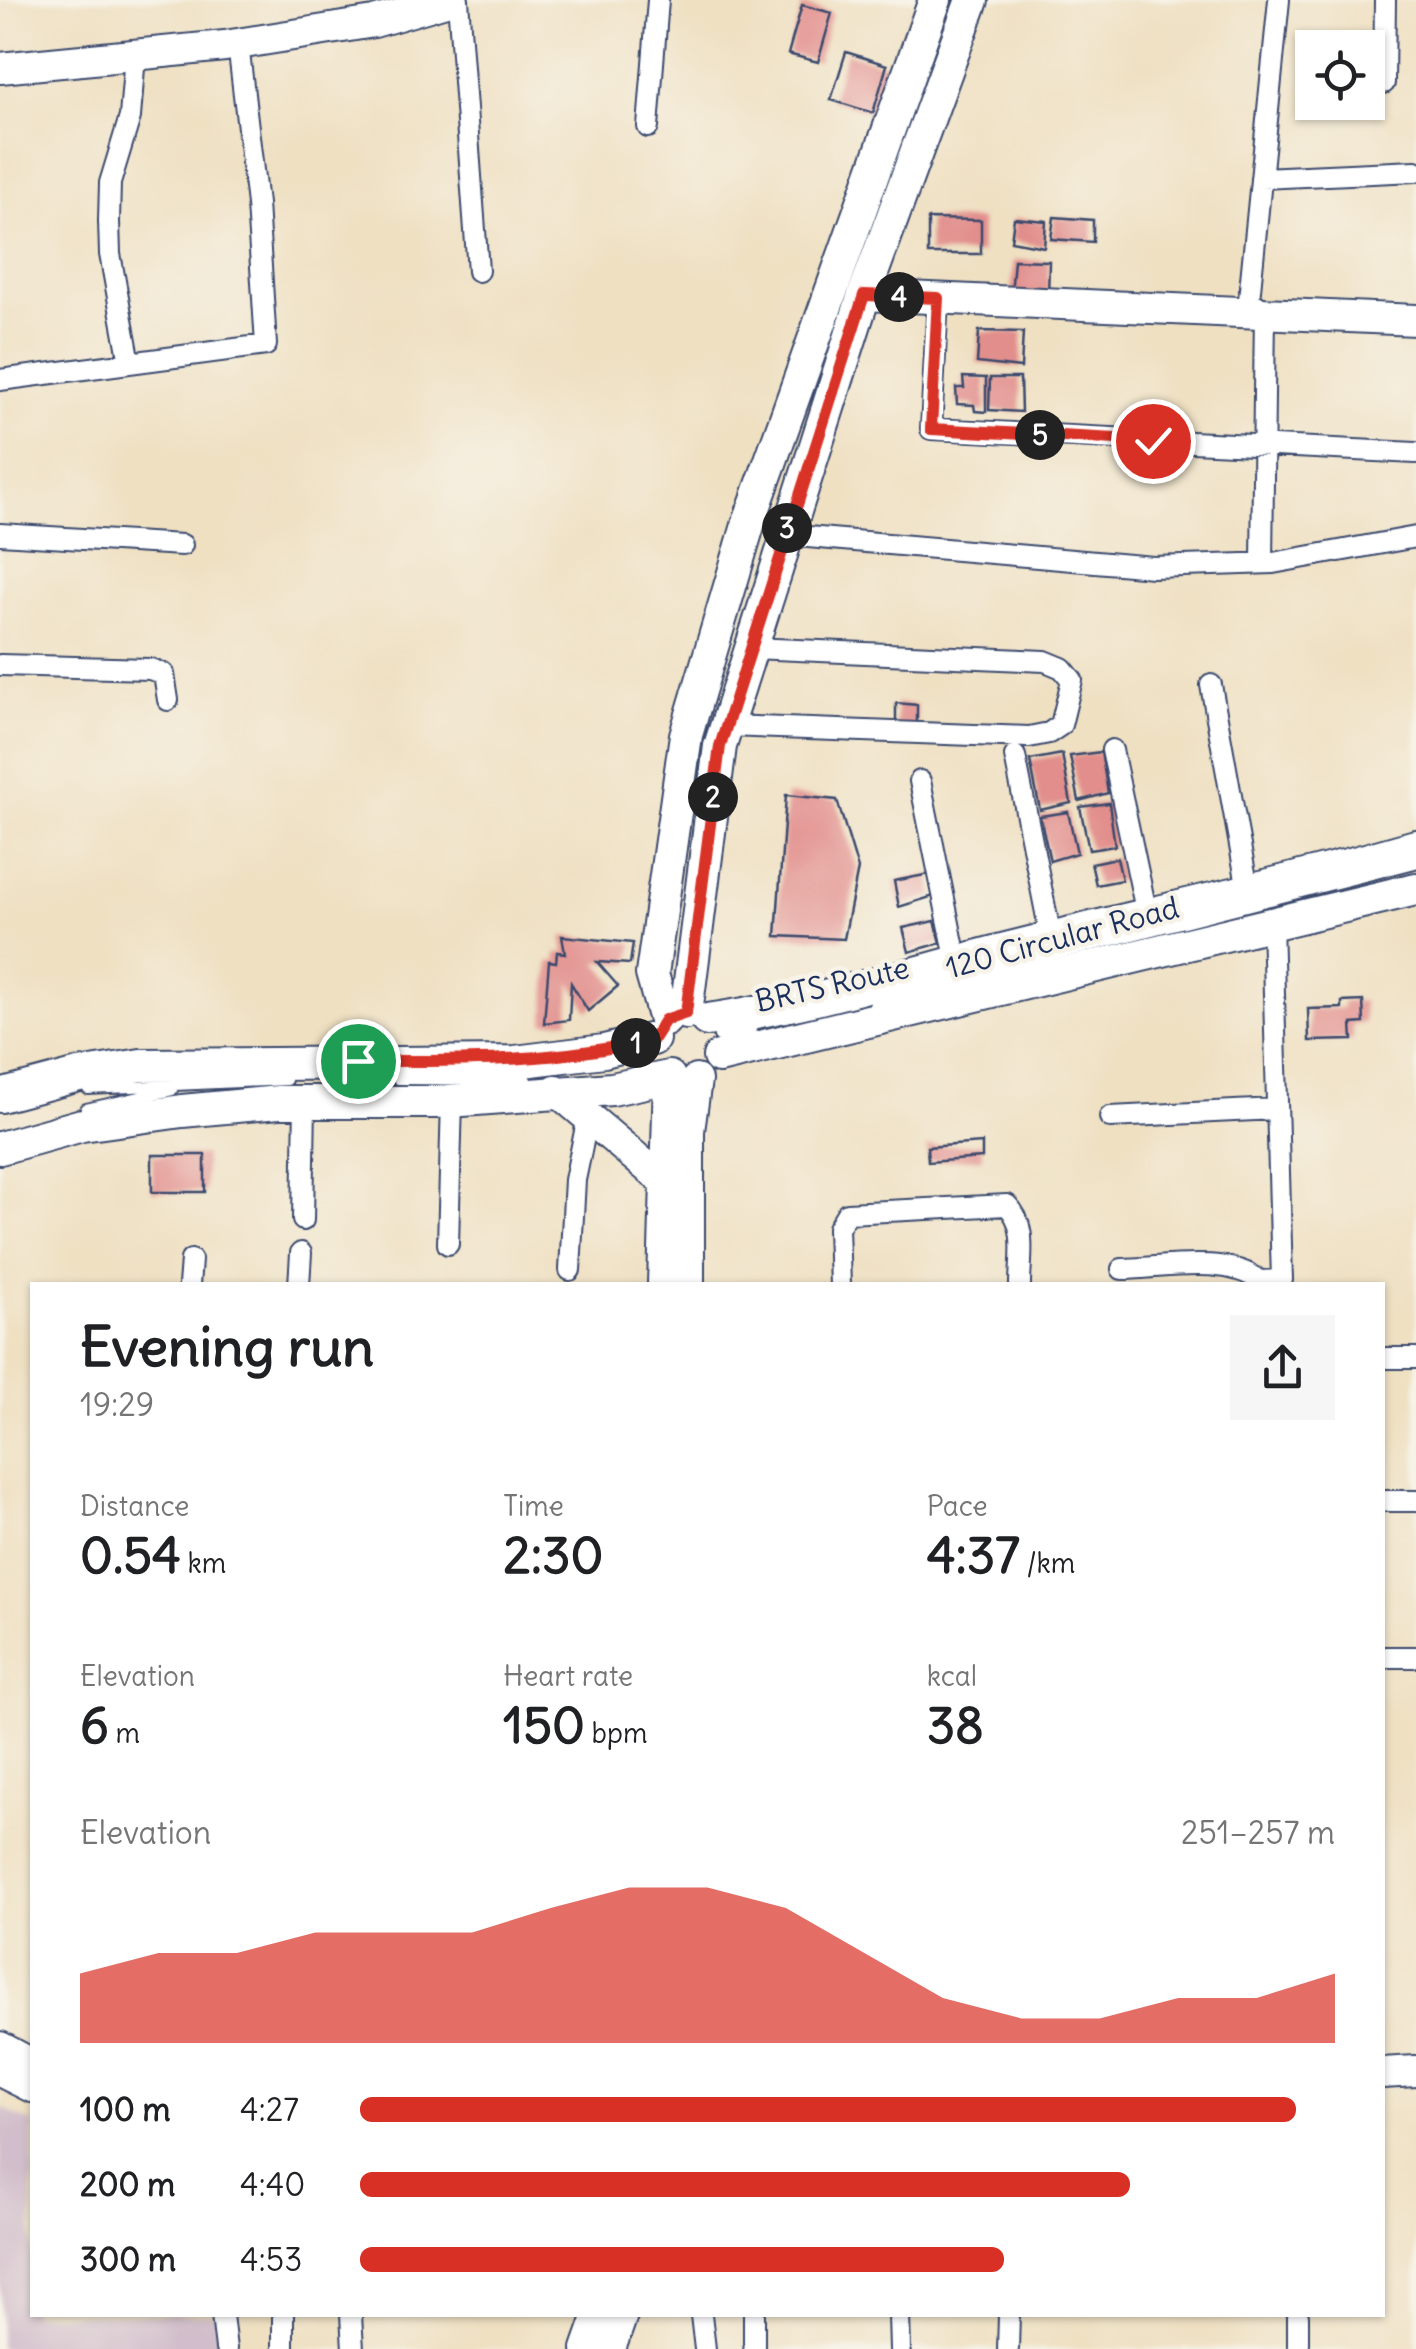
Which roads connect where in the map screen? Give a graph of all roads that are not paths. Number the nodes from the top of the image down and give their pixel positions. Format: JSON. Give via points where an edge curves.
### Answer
{"nodes":[{"id":1,"x":449,"y":0,"type":"edge"},
{"id":2,"x":458,"y":0,"type":"edge"},
{"id":3,"x":658,"y":0,"type":"edge"},
{"id":4,"x":934,"y":0,"type":"edge"},
{"id":5,"x":1279,"y":0,"type":"edge"},
{"id":6,"x":1385,"y":0,"type":"edge"},
{"id":7,"x":418,"y":4,"type":"edge"},
{"id":8,"x":970,"y":6,"type":"edge"},
{"id":9,"x":1385,"y":30,"type":"edge"},
{"id":10,"x":238,"y":44,"type":"junction"},
{"id":11,"x":135,"y":56,"type":"junction"},
{"id":12,"x":0,"y":68,"type":"edge"},
{"id":13,"x":648,"y":127,"type":"dead end"},
{"id":14,"x":1416,"y":172,"type":"edge"},
{"id":15,"x":1261,"y":178,"type":"junction"},
{"id":16,"x":478,"y":270,"type":"dead end"},
{"id":17,"x":864,"y":295,"type":"junction"},
{"id":18,"x":938,"y":298,"type":"junction"},
{"id":19,"x":1265,"y":312,"type":"junction"},
{"id":20,"x":1416,"y":320,"type":"edge"},
{"id":21,"x":130,"y":363,"type":"junction"},
{"id":22,"x":0,"y":380,"type":"edge"},
{"id":23,"x":1264,"y":447,"type":"junction"},
{"id":24,"x":1416,"y":453,"type":"edge"},
{"id":25,"x":0,"y":534,"type":"edge"},
{"id":26,"x":785,"y":535,"type":"junction"},
{"id":27,"x":1416,"y":537,"type":"edge"},
{"id":28,"x":182,"y":545,"type":"dead end"},
{"id":29,"x":1262,"y":563,"type":"junction"},
{"id":30,"x":752,"y":648,"type":"junction"},
{"id":31,"x":0,"y":666,"type":"edge"},
{"id":32,"x":1212,"y":685,"type":"dead end"},
{"id":33,"x":168,"y":700,"type":"dead end"},
{"id":34,"x":727,"y":726,"type":"junction"},
{"id":35,"x":1112,"y":750,"type":"dead end"},
{"id":36,"x":1014,"y":756,"type":"dead end"},
{"id":37,"x":920,"y":781,"type":"dead end"},
{"id":38,"x":1416,"y":846,"type":"edge"},
{"id":39,"x":1416,"y":866,"type":"edge"},
{"id":40,"x":1416,"y":889,"type":"edge"},
{"id":41,"x":1248,"y":890,"type":"junction"},
{"id":42,"x":1147,"y":915,"type":"junction"},
{"id":43,"x":1272,"y":923,"type":"junction"},
{"id":44,"x":1051,"y":938,"type":"junction"},
{"id":45,"x":957,"y":963,"type":"junction"},
{"id":46,"x":862,"y":1004,"type":"dead end"},
{"id":47,"x":772,"y":1024,"type":"dead end"},
{"id":48,"x":689,"y":1043,"type":"junction"},
{"id":49,"x":378,"y":1079,"type":"dead end"},
{"id":50,"x":202,"y":1083,"type":"junction"},
{"id":51,"x":546,"y":1085,"type":"junction"},
{"id":52,"x":302,"y":1090,"type":"junction"},
{"id":53,"x":62,"y":1094,"type":"dead end"},
{"id":54,"x":0,"y":1096,"type":"edge"},
{"id":55,"x":452,"y":1100,"type":"junction"},
{"id":56,"x":1276,"y":1109,"type":"junction"},
{"id":57,"x":66,"y":1114,"type":"dead end"},
{"id":58,"x":588,"y":1117,"type":"junction"},
{"id":59,"x":1110,"y":1117,"type":"dead end"},
{"id":60,"x":0,"y":1148,"type":"edge"},
{"id":61,"x":665,"y":1182,"type":"junction"},
{"id":62,"x":303,"y":1220,"type":"dead end"},
{"id":63,"x":448,"y":1244,"type":"dead end"},
{"id":64,"x":301,"y":1254,"type":"dead end"},
{"id":65,"x":190,"y":1260,"type":"dead end"},
{"id":66,"x":1122,"y":1269,"type":"dead end"},
{"id":67,"x":570,"y":1270,"type":"dead end"},
{"id":68,"x":190,"y":1282,"type":"edge"},
{"id":69,"x":300,"y":1282,"type":"edge"},
{"id":70,"x":663,"y":1282,"type":"edge"},
{"id":71,"x":690,"y":1282,"type":"edge"},
{"id":72,"x":840,"y":1282,"type":"edge"},
{"id":73,"x":1020,"y":1282,"type":"edge"},
{"id":74,"x":1259,"y":1282,"type":"edge"},
{"id":75,"x":1267,"y":1282,"type":"edge"},
{"id":76,"x":1385,"y":1358,"type":"edge"},
{"id":77,"x":1416,"y":1358,"type":"edge"},
{"id":78,"x":1385,"y":1501,"type":"edge"},
{"id":79,"x":1416,"y":1501,"type":"edge"},
{"id":80,"x":1385,"y":1657,"type":"edge"},
{"id":81,"x":1416,"y":1657,"type":"edge"},
{"id":82,"x":0,"y":2047,"type":"edge"},
{"id":83,"x":30,"y":2063,"type":"edge"},
{"id":84,"x":0,"y":2071,"type":"edge"},
{"id":85,"x":1416,"y":2072,"type":"edge"},
{"id":86,"x":1385,"y":2073,"type":"edge"},
{"id":87,"x":30,"y":2086,"type":"edge"},
{"id":88,"x":1416,"y":2092,"type":"edge"},
{"id":89,"x":1385,"y":2093,"type":"edge"},
{"id":90,"x":222,"y":2317,"type":"edge"},
{"id":91,"x":283,"y":2317,"type":"edge"},
{"id":92,"x":352,"y":2317,"type":"edge"},
{"id":93,"x":598,"y":2317,"type":"edge"},
{"id":94,"x":621,"y":2317,"type":"edge"},
{"id":95,"x":701,"y":2317,"type":"edge"},
{"id":96,"x":754,"y":2317,"type":"edge"},
{"id":97,"x":899,"y":2317,"type":"edge"},
{"id":98,"x":1008,"y":2317,"type":"edge"},
{"id":99,"x":1298,"y":2317,"type":"edge"},
{"id":100,"x":226,"y":2349,"type":"edge"},
{"id":101,"x":283,"y":2349,"type":"edge"},
{"id":102,"x":352,"y":2349,"type":"edge"},
{"id":103,"x":587,"y":2349,"type":"edge"},
{"id":104,"x":610,"y":2349,"type":"edge"},
{"id":105,"x":704,"y":2349,"type":"edge"},
{"id":106,"x":754,"y":2349,"type":"edge"},
{"id":107,"x":900,"y":2349,"type":"edge"},
{"id":108,"x":1008,"y":2349,"type":"edge"},
{"id":109,"x":1298,"y":2349,"type":"edge"}],
"edges":[{"from":1,"to":7,"type":"street"},
{"from":2,"to":16,"type":"street"},
{"from":3,"to":13,"type":"street"},
{"from":4,"to":8,"type":"street"},
{"from":4,"to":48,"type":"main road","via":[[756,504],[686,734],[652,974]]},
{"from":5,"to":15,"type":"street"},
{"from":6,"to":9,"type":"street"},
{"from":7,"to":10,"type":"street","via":[[374,22]]},
{"from":8,"to":17,"type":"main road"},
{"from":10,"to":11,"type":"street"},
{"from":10,"to":21,"type":"street","via":[[266,345]]},
{"from":11,"to":12,"type":"street"},
{"from":11,"to":21,"type":"street","via":[[130,118],[110,184],[110,254]]},
{"from":14,"to":15,"type":"street"},
{"from":15,"to":19,"type":"street","via":[[1249,300]]},
{"from":17,"to":18,"type":"street"},
{"from":17,"to":26,"type":"main road"},
{"from":18,"to":19,"type":"street"},
{"from":18,"to":23,"type":"street","via":[[931,429]]},
{"from":19,"to":20,"type":"street"},
{"from":19,"to":23,"type":"street"},
{"from":21,"to":22,"type":"street"},
{"from":23,"to":24,"type":"street"},
{"from":23,"to":29,"type":"street"},
{"from":25,"to":28,"type":"street"},
{"from":26,"to":29,"type":"street","via":[[1153,567]]},
{"from":26,"to":30,"type":"main road"},
{"from":27,"to":29,"type":"street"},
{"from":30,"to":34,"type":"main road"},
{"from":30,"to":34,"type":"street","via":[[1045,662],[1072,680],[1061,725],[1029,737]]},
{"from":31,"to":33,"type":"street","via":[[150,668],[164,674]]},
{"from":32,"to":41,"type":"street"},
{"from":34,"to":48,"type":"main road","via":[[694,928]]},
{"from":35,"to":42,"type":"street"},
{"from":36,"to":44,"type":"street"},
{"from":37,"to":45,"type":"street"},
{"from":38,"to":41,"type":"main road","name":"120 Circular Road"},
{"from":39,"to":46,"type":"lane","name":"BRTS Route"},
{"from":40,"to":43,"type":"main road","name":"120 Circular Road"},
{"from":41,"to":42,"type":"main road","name":"120 Circular Road"},
{"from":42,"to":44,"type":"main road","name":"120 Circular Road"},
{"from":43,"to":48,"type":"main road","name":"120 Circular Road"},
{"from":43,"to":56,"type":"street"},
{"from":44,"to":45,"type":"main road","name":"120 Circular Road"},
{"from":45,"to":48,"type":"main road","name":"120 Circular Road"},
{"from":47,"to":48,"type":"lane","name":"BRTS Route"},
{"from":48,"to":51,"type":"main road","via":[[612,1089]]},
{"from":48,"to":54,"type":"main road","via":[[515,1062],[141,1065]]},
{"from":48,"to":61,"type":"street"},
{"from":48,"to":71,"type":"street"},
{"from":49,"to":51,"type":"lane"},
{"from":50,"to":52,"type":"lane"},
{"from":50,"to":53,"type":"lane"},
{"from":50,"to":57,"type":"lane"},
{"from":51,"to":55,"type":"main road"},
{"from":51,"to":58,"type":"street"},
{"from":52,"to":55,"type":"main road"},
{"from":52,"to":60,"type":"main road","via":[[82,1126]]},
{"from":52,"to":62,"type":"street"},
{"from":55,"to":63,"type":"street"},
{"from":56,"to":59,"type":"street"},
{"from":56,"to":75,"type":"street","via":[[1282,1280]]},
{"from":58,"to":61,"type":"street"},
{"from":58,"to":67,"type":"street","via":[[575,1180]]},
{"from":61,"to":70,"type":"street"},
{"from":64,"to":69,"type":"street"},
{"from":65,"to":68,"type":"street"},
{"from":66,"to":74,"type":"street","via":[[1224,1267],[1246,1270]]},
{"from":72,"to":73,"type":"street","via":[[838,1228],[847,1214],[1006,1206],[1020,1228]]},
{"from":76,"to":77,"type":"street"},
{"from":78,"to":79,"type":"street"},
{"from":80,"to":81,"type":"street"},
{"from":82,"to":83,"type":"street"},
{"from":84,"to":87,"type":"street"},
{"from":85,"to":86,"type":"street"},
{"from":88,"to":89,"type":"street"},
{"from":90,"to":100,"type":"street"},
{"from":91,"to":101,"type":"street"},
{"from":92,"to":102,"type":"street"},
{"from":93,"to":103,"type":"street"},
{"from":94,"to":104,"type":"street"},
{"from":95,"to":105,"type":"street"},
{"from":96,"to":106,"type":"street"},
{"from":97,"to":107,"type":"street"},
{"from":98,"to":108,"type":"street"},
{"from":99,"to":109,"type":"street"}]}
